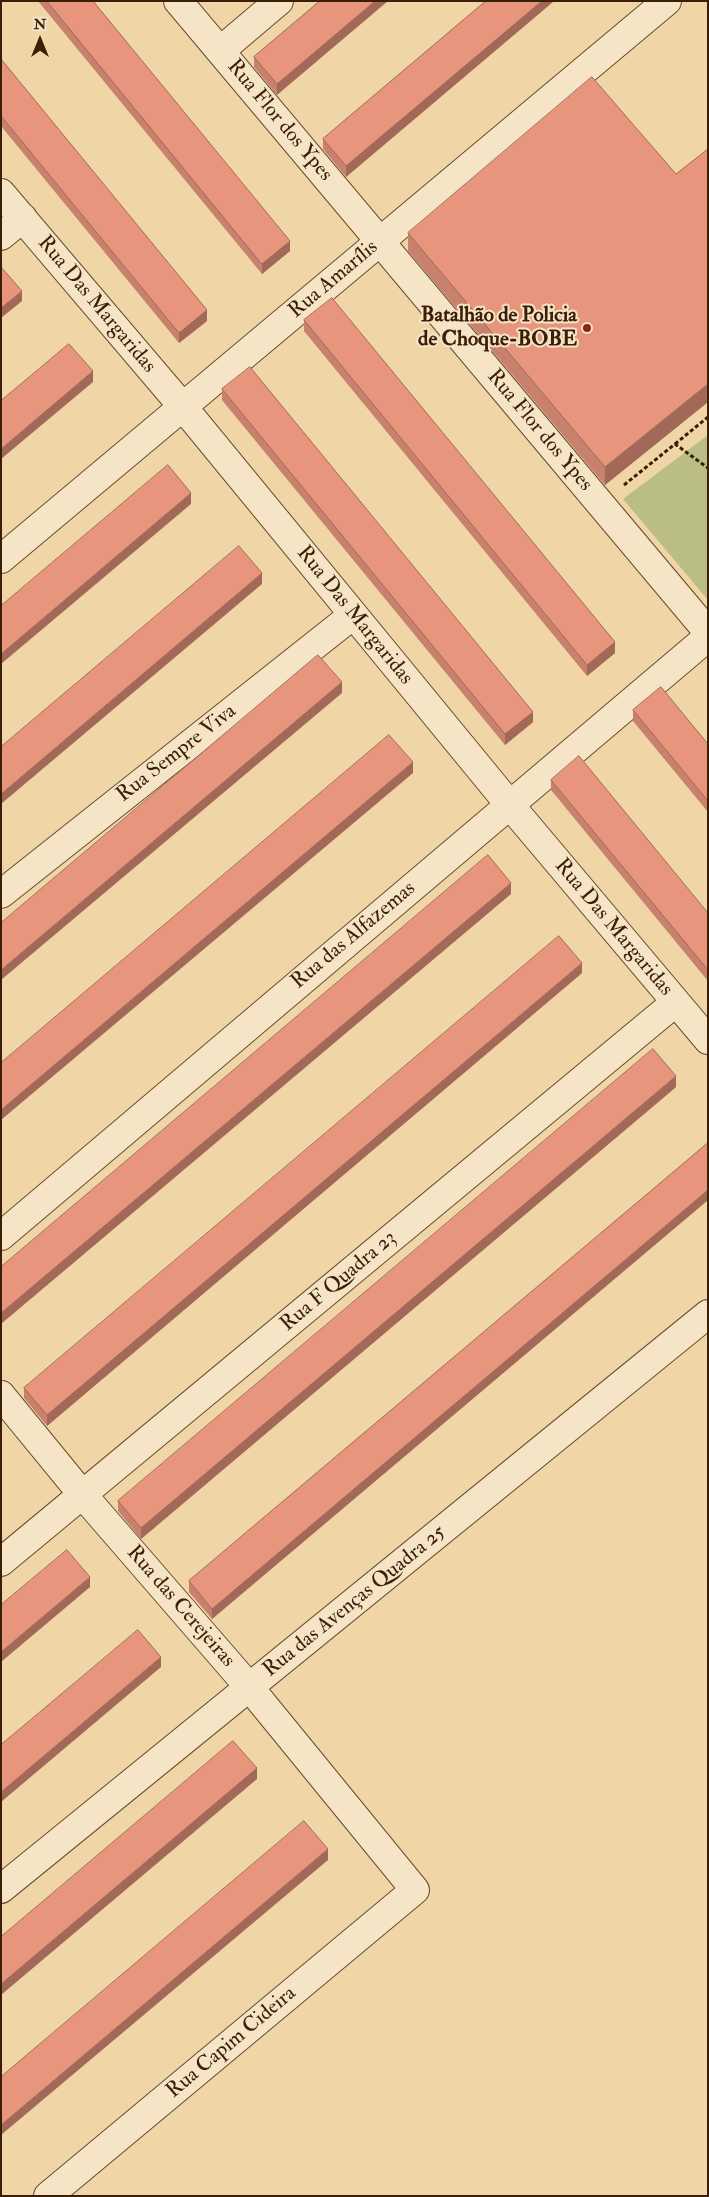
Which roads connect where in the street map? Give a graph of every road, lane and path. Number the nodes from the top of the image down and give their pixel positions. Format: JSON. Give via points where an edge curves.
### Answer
{"nodes":[{"id":1,"x":178,"y":1,"type":"edge"},
{"id":2,"x":279,"y":1,"type":"edge"},
{"id":3,"x":667,"y":1,"type":"edge"},
{"id":4,"x":220,"y":51,"type":"junction"},
{"id":5,"x":1,"y":193,"type":"edge"},
{"id":6,"x":23,"y":218,"type":"junction"},
{"id":7,"x":1,"y":236,"type":"edge"},
{"id":8,"x":380,"y":241,"type":"junction"},
{"id":9,"x":183,"y":407,"type":"junction"},
{"id":10,"x":708,"y":417,"type":"edge"},
{"id":11,"x":675,"y":444,"type":"junction"},
{"id":12,"x":708,"y":468,"type":"edge"},
{"id":13,"x":600,"y":504,"type":"junction"},
{"id":14,"x":1,"y":559,"type":"edge"},
{"id":15,"x":352,"y":615,"type":"junction"},
{"id":16,"x":708,"y":632,"type":"edge"},
{"id":17,"x":708,"y":637,"type":"edge"},
{"id":18,"x":509,"y":804,"type":"junction"},
{"id":19,"x":1,"y":894,"type":"edge"},
{"id":20,"x":676,"y":1002,"type":"junction"},
{"id":21,"x":708,"y":1040,"type":"edge"},
{"id":22,"x":1,"y":1236,"type":"edge"},
{"id":23,"x":708,"y":1314,"type":"edge"},
{"id":24,"x":1,"y":1395,"type":"edge"},
{"id":25,"x":82,"y":1494,"type":"junction"},
{"id":26,"x":1,"y":1562,"type":"edge"},
{"id":27,"x":250,"y":1688,"type":"junction"},
{"id":28,"x":1,"y":1889,"type":"edge"},
{"id":29,"x":415,"y":1890,"type":"joint"},
{"id":30,"x":48,"y":2196,"type":"edge"}],
"edges":[{"from":1,"to":4,"type":"street","name":"Rua Flor dos Ypes"},
{"from":2,"to":4,"type":"street"},
{"from":3,"to":8,"type":"street","name":"Rua Amarílis"},
{"from":4,"to":8,"type":"street","name":"Rua Flor dos Ypes"},
{"from":5,"to":6,"type":"street","name":"Rua Das Margaridas"},
{"from":6,"to":7,"type":"street"},
{"from":6,"to":9,"type":"street","name":"Rua Das Margaridas"},
{"from":8,"to":9,"type":"street","name":"Rua Amarílis"},
{"from":8,"to":13,"type":"street","name":"Rua Flor dos Ypes"},
{"from":9,"to":14,"type":"street","name":"Rua Amarílis"},
{"from":9,"to":15,"type":"street","name":"Rua Das Margaridas"},
{"from":10,"to":11,"type":"path"},
{"from":11,"to":12,"type":"path"},
{"from":11,"to":13,"type":"path"},
{"from":13,"to":16,"type":"street","name":"Rua Flor dos Ypes"},
{"from":15,"to":18,"type":"street","name":"Rua Das Margaridas"},
{"from":15,"to":19,"type":"street","name":"Rua Sempre Viva"},
{"from":17,"to":18,"type":"street","name":"Rua das Alfazemas"},
{"from":18,"to":20,"type":"street","name":"Rua Das Margaridas"},
{"from":18,"to":22,"type":"street","name":"Rua das Alfazemas"},
{"from":20,"to":21,"type":"street","name":"Rua Das Margaridas"},
{"from":20,"to":25,"type":"street","name":"Rua F Quadra 23"},
{"from":23,"to":27,"type":"street","name":"Rua das Avenças Quadra 25"},
{"from":24,"to":25,"type":"street","name":"Rua das Cerejeiras"},
{"from":25,"to":26,"type":"street","name":"Rua F Quadra 23"},
{"from":25,"to":27,"type":"street","name":"Rua das Cerejeiras"},
{"from":27,"to":28,"type":"street","name":"Rua das Avenças Quadra 25"},
{"from":27,"to":29,"type":"street","name":"Rua das Cerejeiras"},
{"from":29,"to":30,"type":"street","name":"Rua Capim Cideira"}]}
